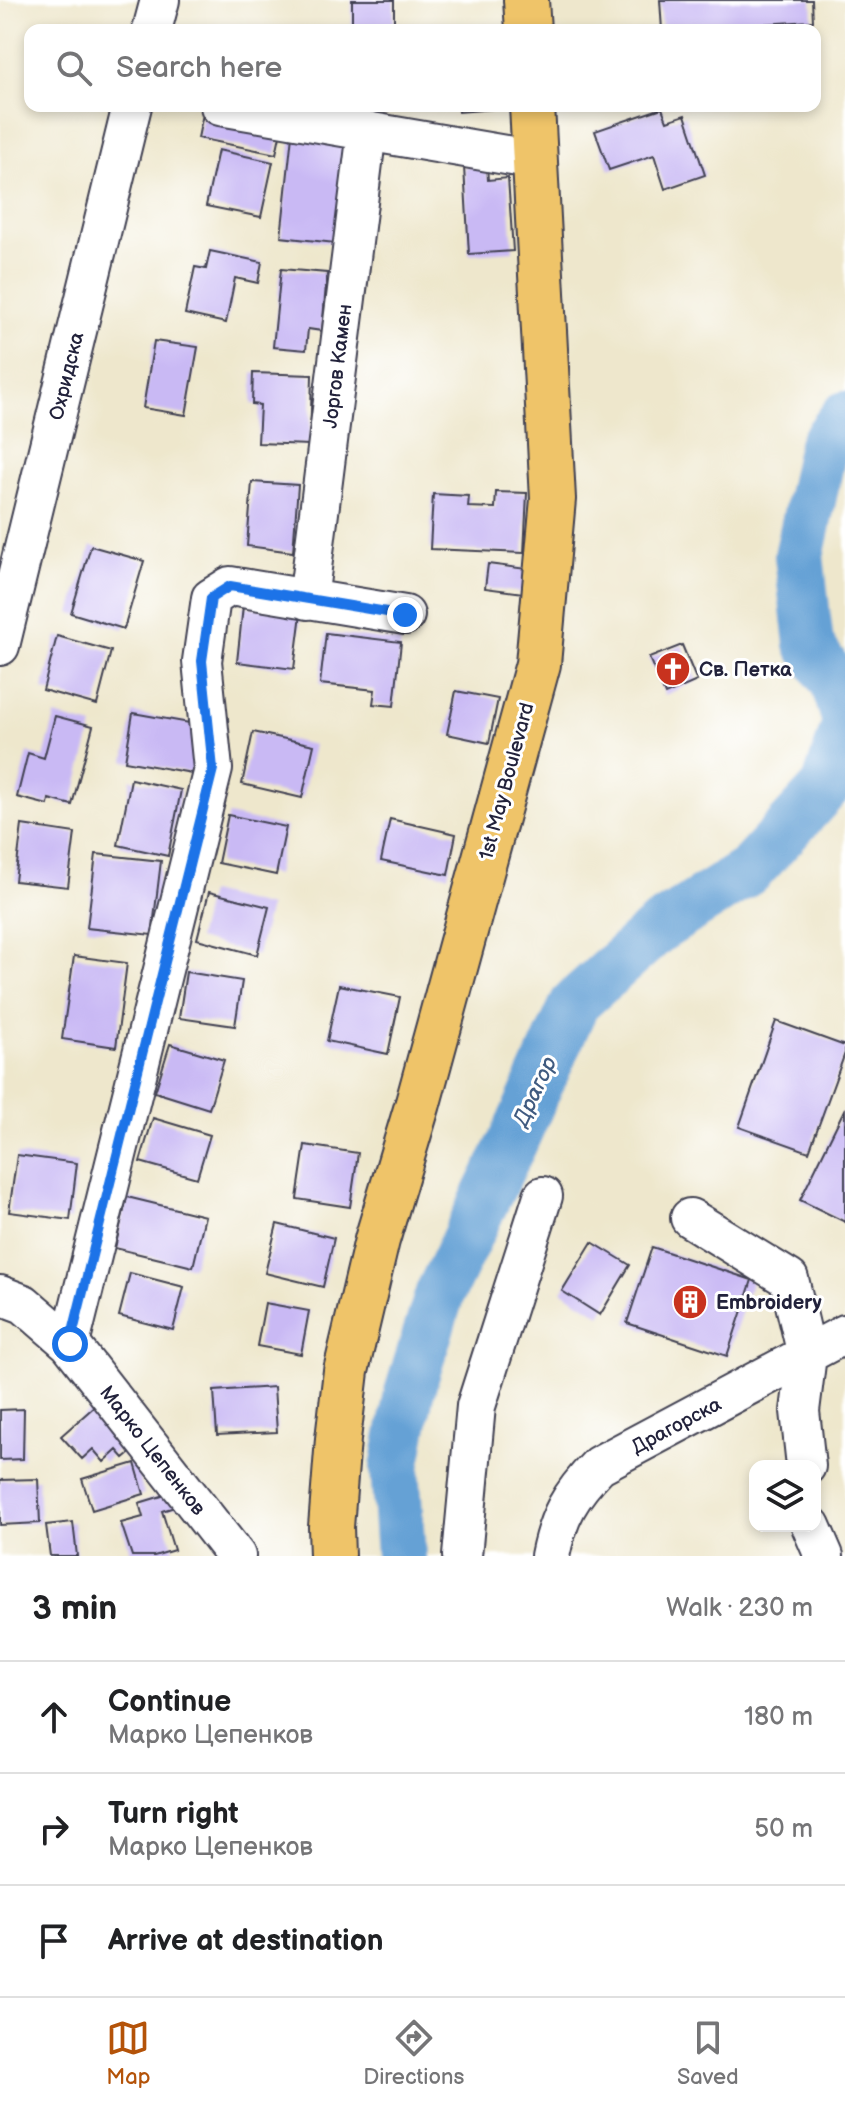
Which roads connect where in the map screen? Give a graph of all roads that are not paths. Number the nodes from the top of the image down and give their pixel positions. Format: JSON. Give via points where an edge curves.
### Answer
{"nodes":[{"id":1,"x":160,"y":0,"type":"edge"},
{"id":2,"x":526,"y":0,"type":"edge"},
{"id":3,"x":154,"y":24,"type":"edge"},
{"id":4,"x":528,"y":24,"type":"edge"},
{"id":5,"x":130,"y":112,"type":"edge"},
{"id":6,"x":255,"y":112,"type":"edge"},
{"id":7,"x":532,"y":112,"type":"edge"},
{"id":8,"x":367,"y":131,"type":"junction"},
{"id":9,"x":535,"y":160,"type":"junction"},
{"id":10,"x":6,"y":592,"type":"edge"},
{"id":11,"x":308,"y":600,"type":"junction"},
{"id":12,"x":405,"y":615,"type":"dead end"},
{"id":13,"x":0,"y":646,"type":"edge"},
{"id":14,"x":543,"y":1196,"type":"dead end"},
{"id":15,"x":690,"y":1218,"type":"dead end"},
{"id":16,"x":0,"y":1295,"type":"edge"},
{"id":17,"x":845,"y":1334,"type":"edge"},
{"id":18,"x":70,"y":1344,"type":"junction"},
{"id":19,"x":807,"y":1355,"type":"junction"},
{"id":20,"x":805,"y":1460,"type":"edge"},
{"id":21,"x":814,"y":1532,"type":"edge"},
{"id":22,"x":332,"y":1549,"type":"edge"},
{"id":23,"x":236,"y":1556,"type":"edge"},
{"id":24,"x":462,"y":1556,"type":"edge"},
{"id":25,"x":550,"y":1556,"type":"edge"},
{"id":26,"x":824,"y":1556,"type":"edge"}],
"edges":[{"from":1,"to":3,"type":"street"},
{"from":2,"to":4,"type":"main road"},
{"from":5,"to":10,"type":"street","name":"Охридска"},
{"from":6,"to":8,"type":"street"},
{"from":7,"to":9,"type":"main road","name":"1st May Boulevard"},
{"from":8,"to":9,"type":"street"},
{"from":8,"to":11,"type":"street","name":"Јоргов Камен"},
{"from":9,"to":22,"type":"main road","name":"1st May Boulevard","via":[[553,499],[538,664],[377,1240],[346,1371]]},
{"from":10,"to":13,"type":"street","name":"Охридска"},
{"from":11,"to":12,"type":"street"},
{"from":11,"to":18,"type":"street","via":[[230,586],[211,598],[202,661],[213,769]]},
{"from":14,"to":24,"type":"street","via":[[476,1406]]},
{"from":15,"to":19,"type":"street","via":[[789,1279]]},
{"from":16,"to":18,"type":"street","name":"Марко Цепенков","via":[[24,1304]]},
{"from":17,"to":19,"type":"street","name":"Драгорска"},
{"from":18,"to":23,"type":"street","name":"Марко Цепенков"},
{"from":19,"to":20,"type":"street","via":[[800,1411]]},
{"from":19,"to":25,"type":"street","name":"Драгорска","via":[[599,1465],[563,1510]]},
{"from":21,"to":26,"type":"street"}]}
